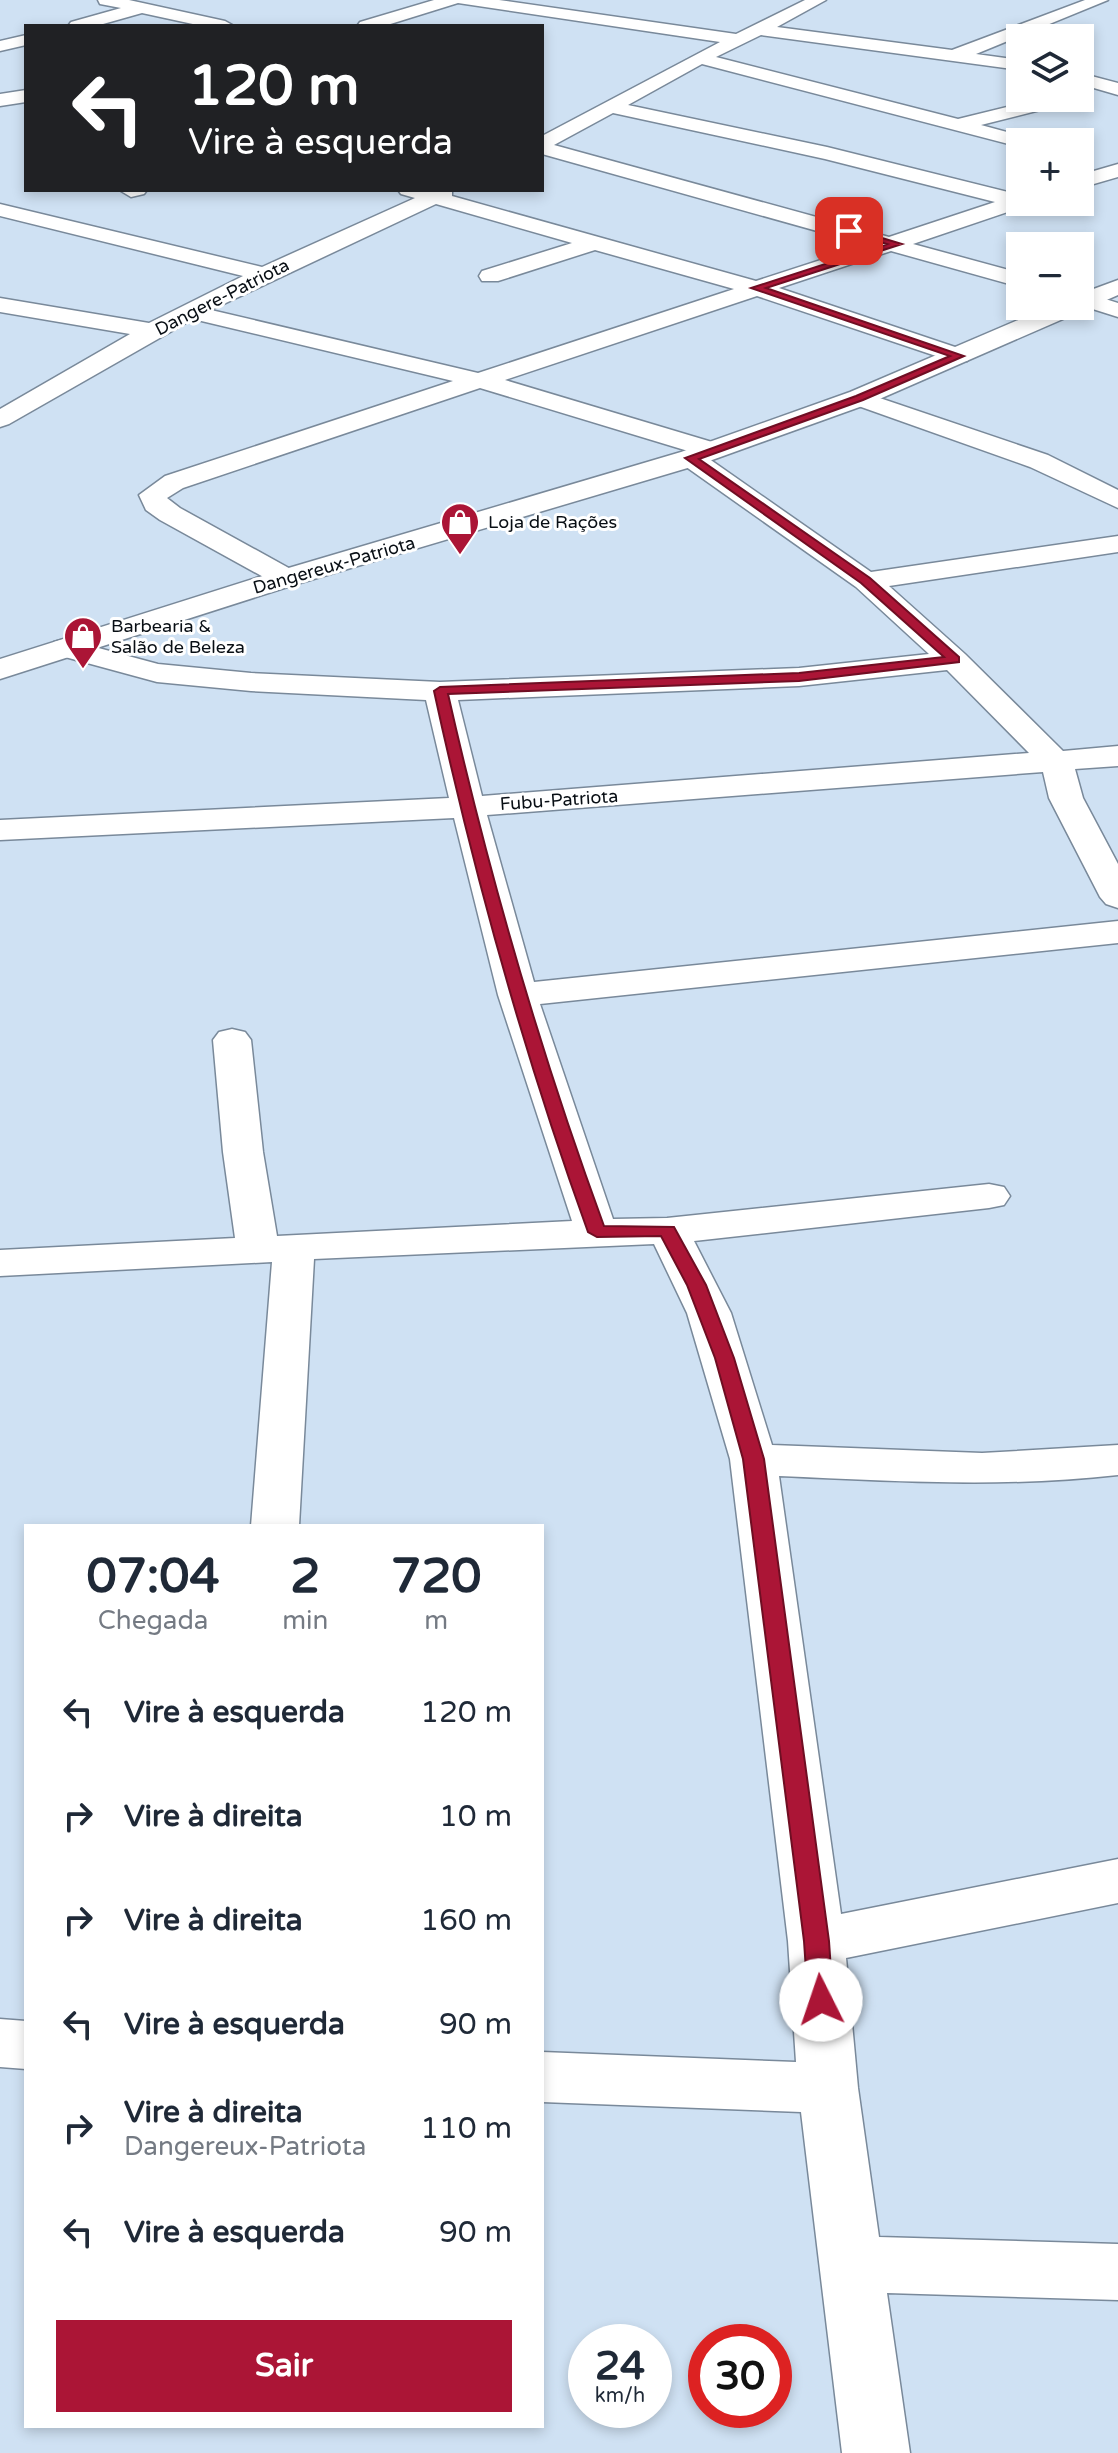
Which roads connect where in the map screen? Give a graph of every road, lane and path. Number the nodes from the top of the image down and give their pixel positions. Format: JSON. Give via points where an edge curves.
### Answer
{"nodes":[{"id":1,"x":106,"y":0,"type":"edge"},
{"id":2,"x":167,"y":0,"type":"edge"},
{"id":3,"x":452,"y":0,"type":"edge"},
{"id":4,"x":464,"y":0,"type":"edge"},
{"id":5,"x":818,"y":0,"type":"edge"},
{"id":6,"x":1100,"y":0,"type":"edge"},
{"id":7,"x":613,"y":6,"type":"dead end"},
{"id":8,"x":143,"y":7,"type":"junction"},
{"id":9,"x":586,"y":18,"type":"junction"},
{"id":10,"x":84,"y":24,"type":"edge"},
{"id":11,"x":216,"y":24,"type":"edge"},
{"id":12,"x":373,"y":24,"type":"edge"},
{"id":13,"x":758,"y":29,"type":"junction"},
{"id":14,"x":738,"y":39,"type":"junction"},
{"id":15,"x":24,"y":40,"type":"edge"},
{"id":16,"x":0,"y":46,"type":"edge"},
{"id":17,"x":954,"y":55,"type":"junction"},
{"id":18,"x":700,"y":58,"type":"junction"},
{"id":19,"x":1006,"y":63,"type":"edge"},
{"id":20,"x":1094,"y":81,"type":"edge"},
{"id":21,"x":1116,"y":86,"type":"edge"},
{"id":22,"x":1094,"y":91,"type":"edge"},
{"id":23,"x":24,"y":96,"type":"edge"},
{"id":24,"x":0,"y":100,"type":"edge"},
{"id":25,"x":612,"y":107,"type":"junction"},
{"id":26,"x":1010,"y":112,"type":"edge"},
{"id":27,"x":958,"y":125,"type":"junction"},
{"id":28,"x":1006,"y":138,"type":"edge"},
{"id":29,"x":544,"y":145,"type":"edge"},
{"id":30,"x":544,"y":147,"type":"edge"},
{"id":31,"x":1094,"y":160,"type":"edge"},
{"id":32,"x":1118,"y":168,"type":"edge"},
{"id":33,"x":1094,"y":177,"type":"edge"},
{"id":34,"x":445,"y":193,"type":"edge"},
{"id":35,"x":1006,"y":199,"type":"edge"},
{"id":36,"x":1006,"y":206,"type":"edge"},
{"id":37,"x":0,"y":210,"type":"edge"},
{"id":38,"x":597,"y":242,"type":"junction"},
{"id":39,"x":897,"y":244,"type":"junction"},
{"id":40,"x":264,"y":274,"type":"junction"},
{"id":41,"x":490,"y":276,"type":"dead end"},
{"id":42,"x":1006,"y":276,"type":"edge"},
{"id":43,"x":1118,"y":287,"type":"edge"},
{"id":44,"x":756,"y":288,"type":"junction"},
{"id":45,"x":1094,"y":296,"type":"edge"},
{"id":46,"x":1094,"y":304,"type":"edge"},
{"id":47,"x":0,"y":305,"type":"edge"},
{"id":48,"x":1118,"y":310,"type":"edge"},
{"id":49,"x":191,"y":312,"type":"junction"},
{"id":50,"x":1038,"y":320,"type":"edge"},
{"id":51,"x":152,"y":331,"type":"junction"},
{"id":52,"x":959,"y":356,"type":"junction"},
{"id":53,"x":482,"y":381,"type":"junction"},
{"id":54,"x":859,"y":398,"type":"junction"},
{"id":55,"x":0,"y":419,"type":"edge"},
{"id":56,"x":702,"y":454,"type":"junction"},
{"id":57,"x":1118,"y":500,"type":"edge"},
{"id":58,"x":1118,"y":544,"type":"edge"},
{"id":59,"x":286,"y":578,"type":"junction"},
{"id":60,"x":866,"y":581,"type":"junction"},
{"id":61,"x":65,"y":648,"type":"junction"},
{"id":62,"x":954,"y":660,"type":"junction"},
{"id":63,"x":0,"y":669,"type":"edge"},
{"id":64,"x":440,"y":691,"type":"junction"},
{"id":65,"x":1118,"y":756,"type":"edge"},
{"id":66,"x":1057,"y":763,"type":"junction"},
{"id":67,"x":467,"y":807,"type":"junction"},
{"id":68,"x":0,"y":830,"type":"edge"},
{"id":69,"x":1118,"y":897,"type":"edge"},
{"id":70,"x":1118,"y":932,"type":"edge"},
{"id":71,"x":517,"y":995,"type":"junction"},
{"id":72,"x":232,"y":1040,"type":"dead end"},
{"id":73,"x":989,"y":1196,"type":"dead end"},
{"id":74,"x":667,"y":1231,"type":"junction"},
{"id":75,"x":597,"y":1232,"type":"junction"},
{"id":76,"x":276,"y":1248,"type":"junction"},
{"id":77,"x":0,"y":1263,"type":"edge"},
{"id":78,"x":753,"y":1459,"type":"junction"},
{"id":79,"x":1118,"y":1460,"type":"edge"},
{"id":80,"x":275,"y":1524,"type":"edge"},
{"id":81,"x":1118,"y":1881,"type":"edge"},
{"id":82,"x":816,"y":1941,"type":"junction"},
{"id":83,"x":0,"y":2043,"type":"edge"},
{"id":84,"x":24,"y":2045,"type":"edge"},
{"id":85,"x":544,"y":2077,"type":"edge"},
{"id":86,"x":828,"y":2088,"type":"junction"},
{"id":87,"x":852,"y":2264,"type":"junction"},
{"id":88,"x":1118,"y":2272,"type":"edge"},
{"id":89,"x":876,"y":2453,"type":"edge"}],
"edges":[{"from":1,"to":8,"type":"street"},
{"from":2,"to":8,"type":"street"},
{"from":3,"to":12,"type":"street"},
{"from":4,"to":9,"type":"street"},
{"from":5,"to":13,"type":"street"},
{"from":6,"to":17,"type":"street"},
{"from":7,"to":9,"type":"street"},
{"from":8,"to":10,"type":"street"},
{"from":8,"to":11,"type":"street"},
{"from":9,"to":14,"type":"street"},
{"from":13,"to":14,"type":"street"},
{"from":13,"to":17,"type":"street"},
{"from":14,"to":18,"type":"street"},
{"from":15,"to":16,"type":"street"},
{"from":17,"to":19,"type":"street"},
{"from":18,"to":25,"type":"street"},
{"from":18,"to":27,"type":"street"},
{"from":20,"to":21,"type":"street"},
{"from":21,"to":22,"type":"street"},
{"from":23,"to":24,"type":"street"},
{"from":25,"to":29,"type":"street"},
{"from":25,"to":35,"type":"street"},
{"from":26,"to":27,"type":"street"},
{"from":27,"to":28,"type":"street"},
{"from":30,"to":39,"type":"street"},
{"from":31,"to":32,"type":"street"},
{"from":32,"to":33,"type":"street"},
{"from":34,"to":38,"type":"street"},
{"from":34,"to":40,"type":"street","name":"Dangere-Patriota"},
{"from":36,"to":39,"type":"street"},
{"from":37,"to":40,"type":"street"},
{"from":38,"to":41,"type":"street"},
{"from":38,"to":44,"type":"street"},
{"from":39,"to":42,"type":"street"},
{"from":39,"to":44,"type":"street"},
{"from":40,"to":49,"type":"street","name":"Dangere-Patriota"},
{"from":43,"to":45,"type":"street","name":"Dangereux-Patriota"},
{"from":44,"to":52,"type":"street"},
{"from":44,"to":53,"type":"street"},
{"from":46,"to":48,"type":"street"},
{"from":47,"to":51,"type":"street"},
{"from":49,"to":51,"type":"street","name":"Dangere-Patriota"},
{"from":49,"to":53,"type":"street"},
{"from":50,"to":52,"type":"street","name":"Dangereux-Patriota"},
{"from":51,"to":55,"type":"street","name":"Dangere-Patriota"},
{"from":52,"to":54,"type":"street","name":"Dangereux-Patriota"},
{"from":53,"to":56,"type":"street"},
{"from":53,"to":59,"type":"street","via":[[174,482],[152,495],[170,514]]},
{"from":54,"to":56,"type":"street","name":"Dangereux-Patriota"},
{"from":54,"to":57,"type":"street","via":[[1039,461]]},
{"from":56,"to":59,"type":"street","name":"Dangereux-Patriota"},
{"from":56,"to":60,"type":"street"},
{"from":58,"to":60,"type":"street"},
{"from":59,"to":61,"type":"street","name":"Dangereux-Patriota"},
{"from":60,"to":62,"type":"street"},
{"from":61,"to":63,"type":"street","name":"Dangereux-Patriota"},
{"from":61,"to":64,"type":"street","via":[[157,673]]},
{"from":62,"to":64,"type":"street","via":[[799,677]]},
{"from":62,"to":66,"type":"street"},
{"from":64,"to":67,"type":"street"},
{"from":65,"to":66,"type":"street","name":"Fubu-Patriota"},
{"from":66,"to":67,"type":"street","name":"Fubu-Patriota"},
{"from":66,"to":69,"type":"street","via":[[1066,798]]},
{"from":67,"to":68,"type":"street","name":"Fubu-Patriota"},
{"from":67,"to":71,"type":"street"},
{"from":70,"to":71,"type":"street"},
{"from":71,"to":75,"type":"street"},
{"from":72,"to":76,"type":"street","via":[[243,1152]]},
{"from":73,"to":74,"type":"street"},
{"from":74,"to":75,"type":"street"},
{"from":74,"to":78,"type":"street","via":[[709,1313]]},
{"from":75,"to":76,"type":"street"},
{"from":76,"to":77,"type":"street"},
{"from":76,"to":80,"type":"street"},
{"from":78,"to":79,"type":"street","via":[[1010,1468]]},
{"from":78,"to":82,"type":"street"},
{"from":81,"to":82,"type":"street"},
{"from":82,"to":86,"type":"street"},
{"from":83,"to":84,"type":"street"},
{"from":85,"to":86,"type":"street"},
{"from":86,"to":87,"type":"street"},
{"from":87,"to":88,"type":"street"},
{"from":87,"to":89,"type":"street"}]}
